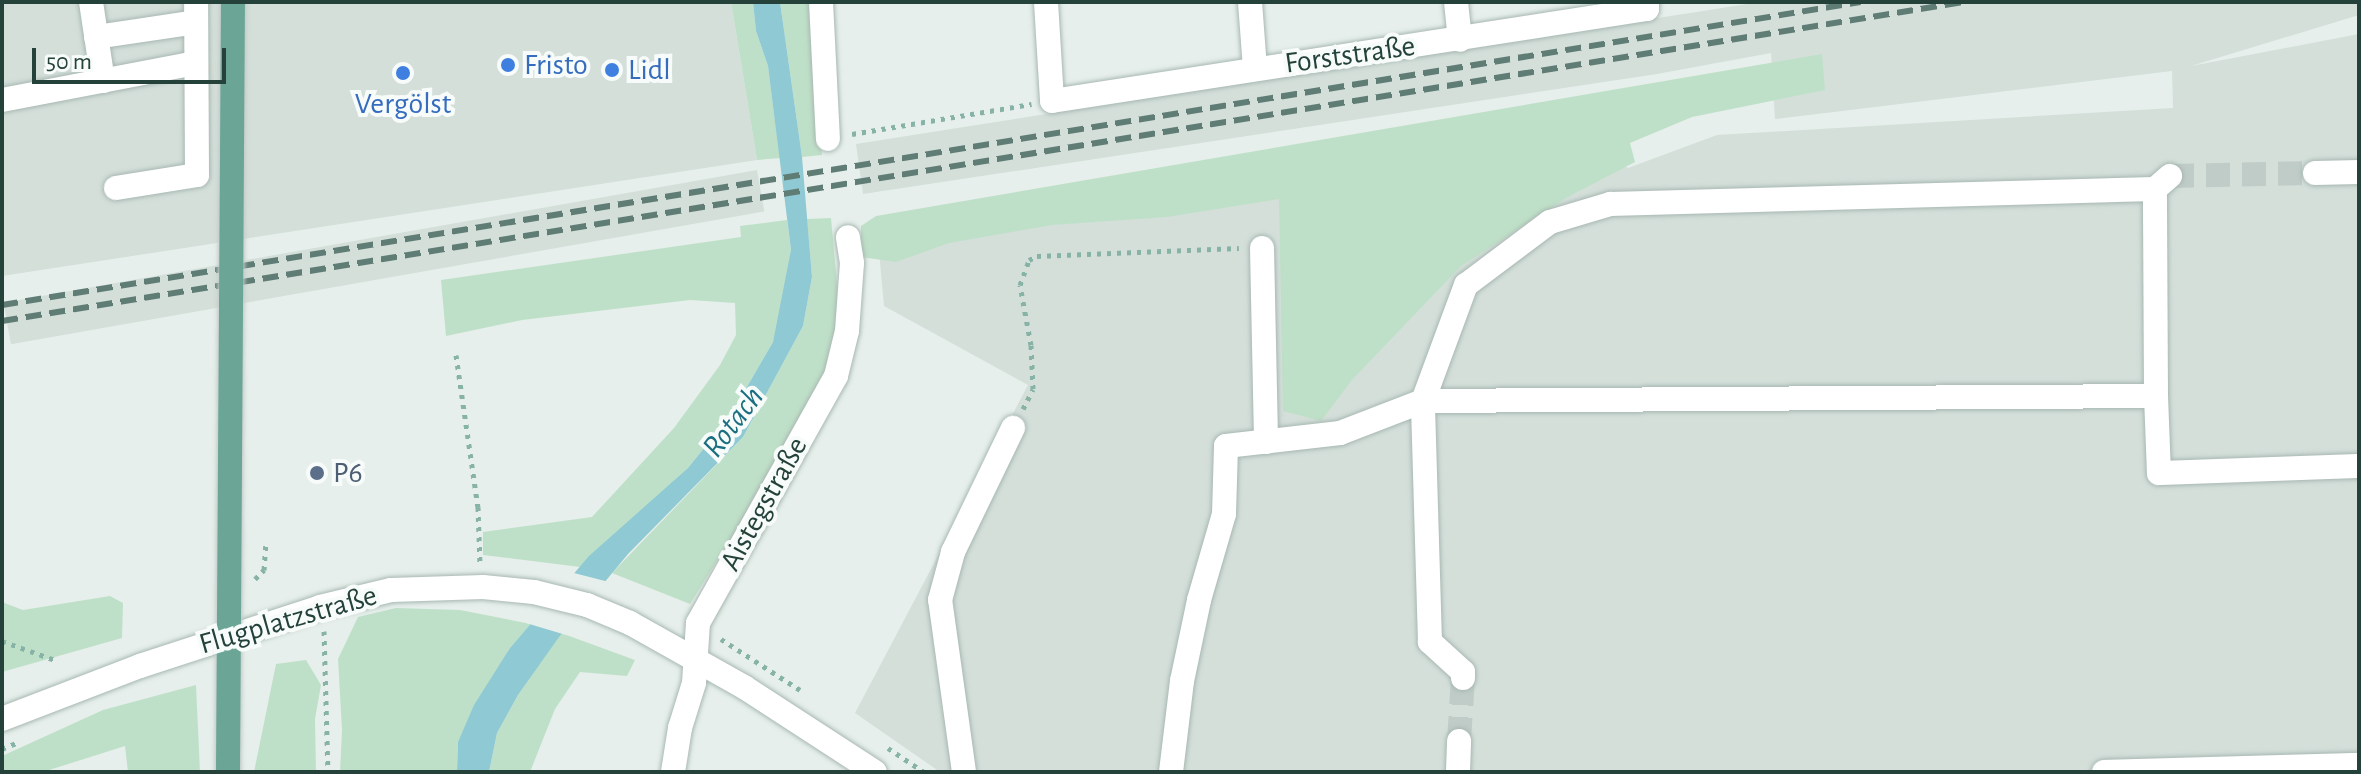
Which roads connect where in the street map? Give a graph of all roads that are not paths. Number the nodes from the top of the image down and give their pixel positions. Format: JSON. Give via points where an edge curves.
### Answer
{"nodes":[{"id":1,"x":91,"y":2,"type":"edge"},
{"id":2,"x":233,"y":2,"type":"edge"},
{"id":3,"x":821,"y":2,"type":"edge"},
{"id":4,"x":1046,"y":2,"type":"edge"},
{"id":5,"x":1250,"y":2,"type":"edge"},
{"id":6,"x":1456,"y":2,"type":"edge"},
{"id":7,"x":1647,"y":6,"type":"edge"},
{"id":8,"x":196,"y":12,"type":"edge"},
{"id":9,"x":96,"y":37,"type":"junction"},
{"id":10,"x":1460,"y":40,"type":"junction"},
{"id":11,"x":196,"y":63,"type":"junction"},
{"id":12,"x":1255,"y":69,"type":"junction"},
{"id":13,"x":103,"y":81,"type":"junction"},
{"id":14,"x":2,"y":100,"type":"edge"},
{"id":15,"x":835,"y":137,"type":"road end"},
{"id":16,"x":2359,"y":172,"type":"edge"},
{"id":17,"x":2315,"y":173,"type":"tunnel mouth"},
{"id":18,"x":116,"y":188,"type":"dead end"},
{"id":19,"x":848,"y":237,"type":"dead end"},
{"id":20,"x":1262,"y":248,"type":"road end"},
{"id":21,"x":2156,"y":396,"type":"junction"},
{"id":22,"x":1423,"y":401,"type":"junction"},
{"id":23,"x":1013,"y":428,"type":"road end"},
{"id":24,"x":1266,"y":442,"type":"junction"},
{"id":25,"x":2359,"y":466,"type":"edge"},
{"id":26,"x":696,"y":658,"type":"junction"},
{"id":27,"x":1463,"y":678,"type":"tunnel mouth"},
{"id":28,"x":2,"y":719,"type":"edge"},
{"id":29,"x":1459,"y":741,"type":"tunnel mouth"},
{"id":30,"x":2359,"y":765,"type":"edge"},
{"id":31,"x":2154,"y":771,"type":"edge"},
{"id":32,"x":228,"y":772,"type":"edge"},
{"id":33,"x":673,"y":772,"type":"edge"},
{"id":34,"x":875,"y":772,"type":"edge"},
{"id":35,"x":964,"y":772,"type":"edge"},
{"id":36,"x":1171,"y":772,"type":"edge"},
{"id":37,"x":1458,"y":772,"type":"edge"},
{"id":38,"x":2104,"y":772,"type":"edge"}],
"edges":[{"from":1,"to":9,"type":"street"},
{"from":2,"to":32,"type":"main road","bridge":true},
{"from":3,"to":15,"type":"street"},
{"from":4,"to":12,"type":"street","name":"Forststraße","via":[[1052,101]]},
{"from":5,"to":12,"type":"street"},
{"from":6,"to":10,"type":"street"},
{"from":7,"to":10,"type":"street","name":"Forststraße"},
{"from":8,"to":9,"type":"street"},
{"from":8,"to":11,"type":"street"},
{"from":9,"to":13,"type":"street"},
{"from":10,"to":12,"type":"street","name":"Forststraße"},
{"from":11,"to":13,"type":"street"},
{"from":11,"to":18,"type":"street","via":[[197,175]]},
{"from":13,"to":14,"type":"street"},
{"from":16,"to":17,"type":"street"},
{"from":19,"to":26,"type":"street","name":"Aistegstraße","via":[[852,263],[847,331],[836,376],[698,623]]},
{"from":20,"to":24,"type":"street"},
{"from":21,"to":22,"type":"street"},
{"from":21,"to":22,"type":"street","via":[[2162,183],[1610,204],[1550,222],[1466,285]]},
{"from":21,"to":25,"type":"street","via":[[2159,473]]},
{"from":22,"to":24,"type":"street","via":[[1340,433]]},
{"from":22,"to":27,"type":"street","via":[[1430,642],[1463,672]]},
{"from":23,"to":35,"type":"street","via":[[953,552],[940,600]]},
{"from":24,"to":36,"type":"street","via":[[1226,446],[1224,514],[1182,681]]},
{"from":26,"to":28,"type":"street","name":"Flugplatzstraße","via":[[587,605],[482,575],[320,607],[140,666]]},
{"from":26,"to":33,"type":"street","name":"Aistegstraße"},
{"from":26,"to":34,"type":"street","name":"Flugplatzstraße"},
{"from":29,"to":37,"type":"street"},
{"from":30,"to":31,"type":"street"},
{"from":31,"to":38,"type":"street"}]}
